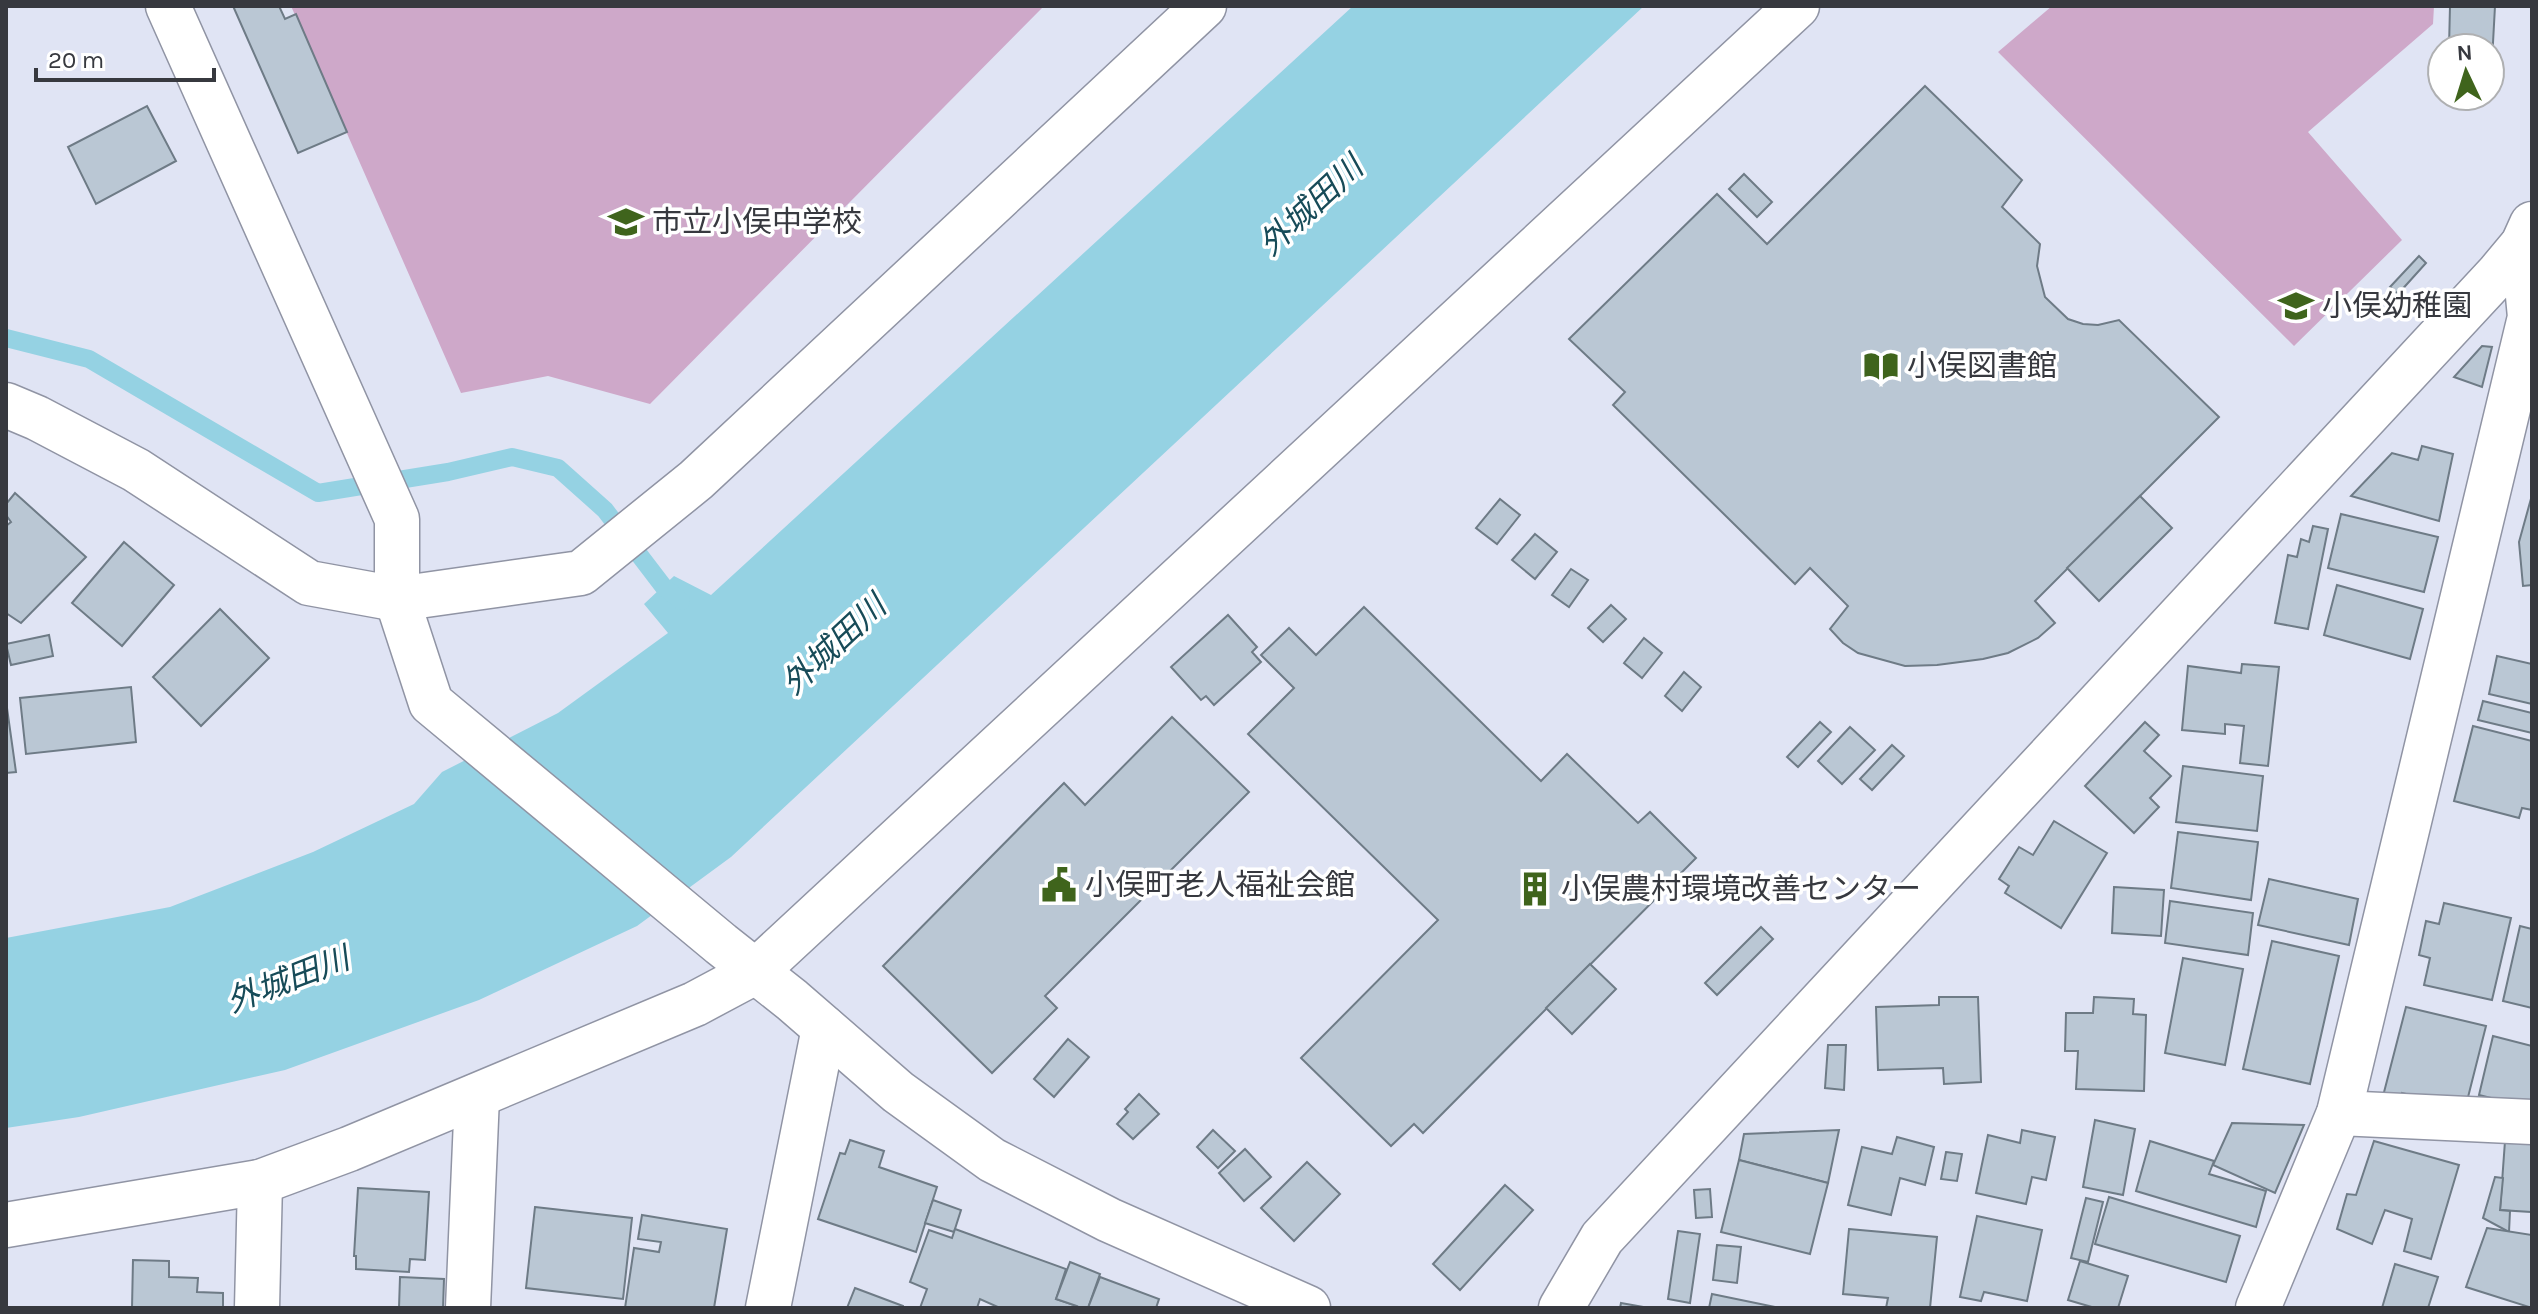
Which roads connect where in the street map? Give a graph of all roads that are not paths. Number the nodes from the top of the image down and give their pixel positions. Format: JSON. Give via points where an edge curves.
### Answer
{"nodes":[{"id":1,"x":168,"y":6,"type":"edge"},
{"id":2,"x":1204,"y":6,"type":"edge"},
{"id":3,"x":1797,"y":6,"type":"edge"},
{"id":4,"x":2528,"y":234,"type":"edge"},
{"id":5,"x":6,"y":405,"type":"edge"},
{"id":6,"x":397,"y":599,"type":"junction"},
{"id":7,"x":755,"y":972,"type":"junction"},
{"id":8,"x":824,"y":1028,"type":"junction"},
{"id":9,"x":477,"y":1096,"type":"junction"},
{"id":10,"x":2339,"y":1113,"type":"junction"},
{"id":11,"x":2532,"y":1122,"type":"edge"},
{"id":12,"x":260,"y":1182,"type":"junction"},
{"id":13,"x":6,"y":1225,"type":"edge"},
{"id":14,"x":257,"y":1308,"type":"edge"},
{"id":15,"x":468,"y":1308,"type":"edge"},
{"id":16,"x":768,"y":1308,"type":"edge"},
{"id":17,"x":1308,"y":1308,"type":"edge"},
{"id":18,"x":1561,"y":1308,"type":"edge"},
{"id":19,"x":2258,"y":1308,"type":"edge"}],
"edges":[{"from":1,"to":6,"type":"street","via":[[397,519]]},
{"from":2,"to":6,"type":"street","via":[[696,480],[581,573]]},
{"from":3,"to":7,"type":"street"},
{"from":4,"to":10,"type":"street","via":[[2530,317]]},
{"from":4,"to":18,"type":"street","via":[[1602,1238]]},
{"from":5,"to":6,"type":"street","via":[[136,470],[309,583]]},
{"from":6,"to":7,"type":"street","via":[[431,703]]},
{"from":7,"to":8,"type":"street"},
{"from":7,"to":9,"type":"street","via":[[695,1004]]},
{"from":8,"to":16,"type":"street"},
{"from":8,"to":17,"type":"street","via":[[898,1092],[992,1160],[1109,1220]]},
{"from":9,"to":12,"type":"street"},
{"from":9,"to":15,"type":"street"},
{"from":10,"to":11,"type":"street"},
{"from":10,"to":19,"type":"street"},
{"from":12,"to":13,"type":"street"},
{"from":12,"to":14,"type":"street"}]}
